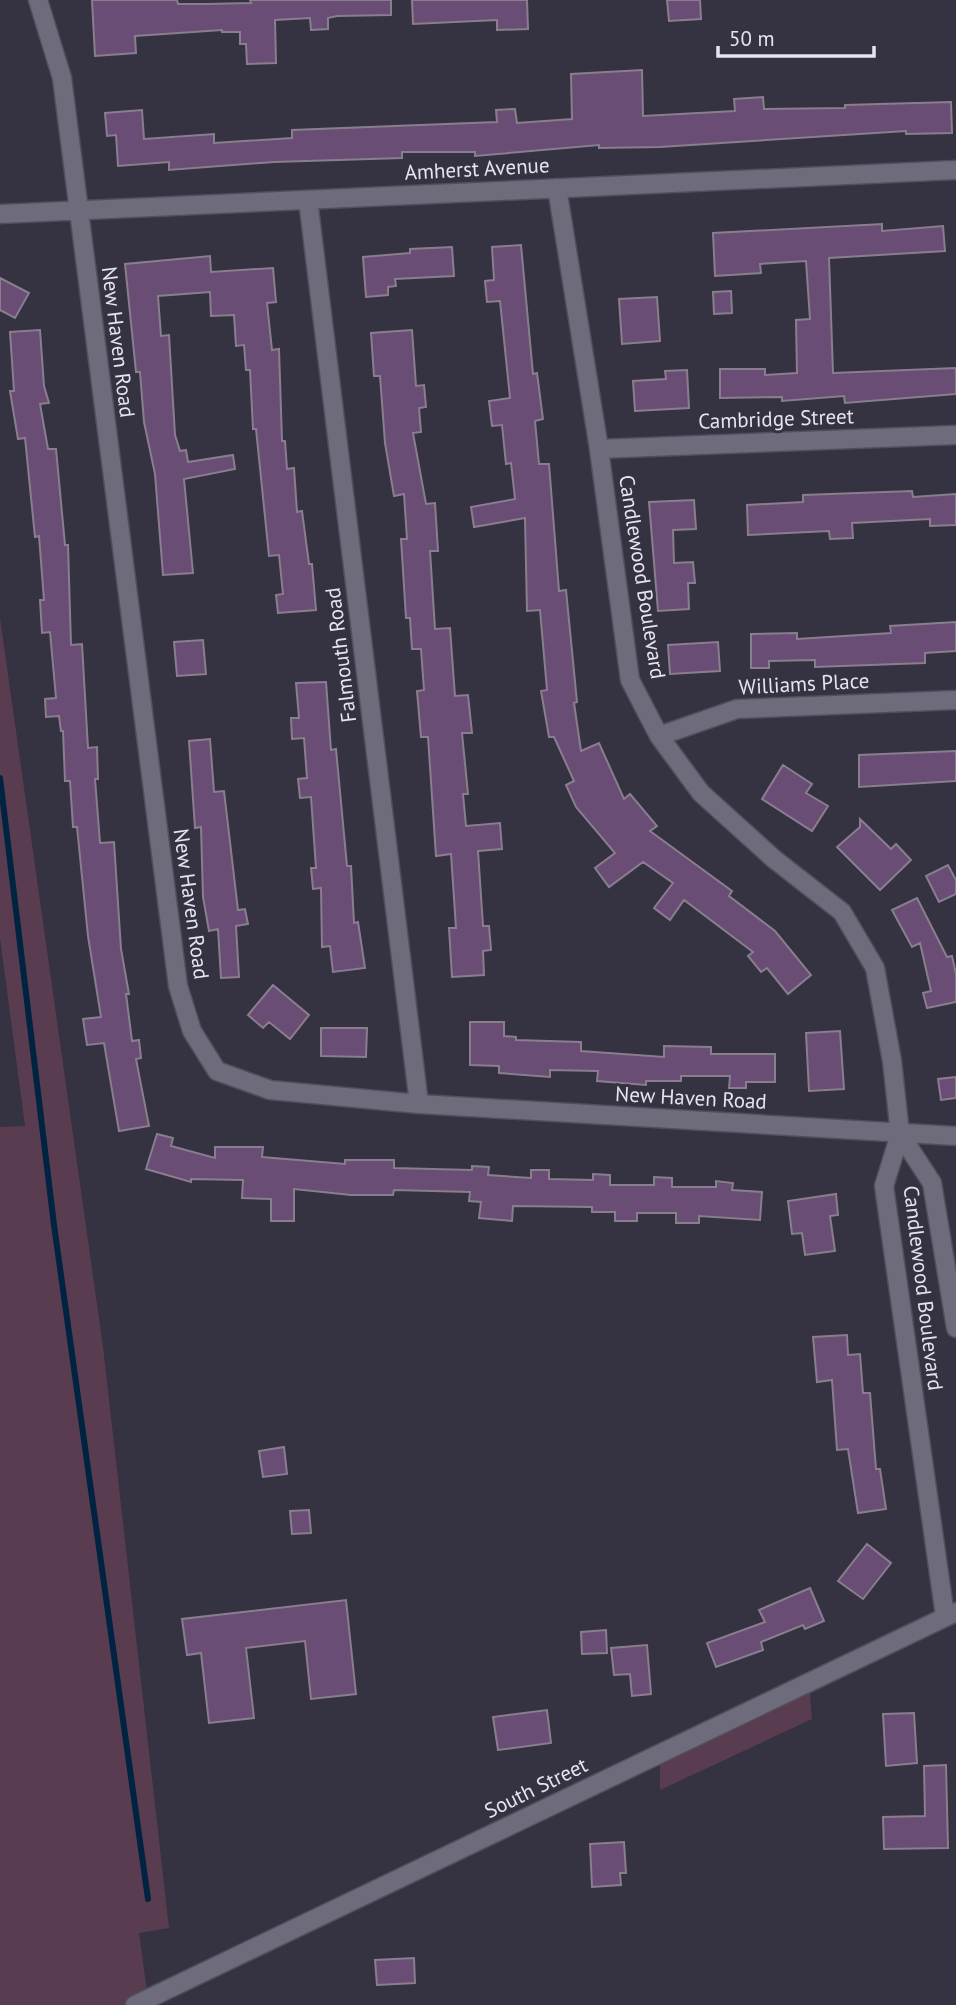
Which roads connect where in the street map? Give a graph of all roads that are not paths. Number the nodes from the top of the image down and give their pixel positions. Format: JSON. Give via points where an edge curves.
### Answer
{"nodes":[{"id":1,"x":38,"y":0,"type":"edge"},
{"id":2,"x":956,"y":170,"type":"edge"},
{"id":3,"x":557,"y":188,"type":"junction"},
{"id":4,"x":308,"y":200,"type":"junction"},
{"id":5,"x":78,"y":211,"type":"junction"},
{"id":6,"x":0,"y":214,"type":"edge"},
{"id":7,"x":956,"y":435,"type":"edge"},
{"id":8,"x":599,"y":449,"type":"junction"},
{"id":9,"x":956,"y":700,"type":"edge"},
{"id":10,"x":659,"y":736,"type":"junction"},
{"id":11,"x":419,"y":1104,"type":"junction"},
{"id":12,"x":900,"y":1134,"type":"junction"},
{"id":13,"x":956,"y":1136,"type":"edge"},
{"id":14,"x":956,"y":1328,"type":"edge"},
{"id":15,"x":951,"y":1614,"type":"edge"},
{"id":16,"x":135,"y":2005,"type":"edge"}],
"edges":[{"from":1,"to":5,"type":"street","name":"New Haven Road","via":[[62,78]]},
{"from":2,"to":3,"type":"street","name":"Amherst Avenue"},
{"from":3,"to":4,"type":"street","name":"Amherst Avenue"},
{"from":3,"to":8,"type":"street","name":"Candlewood Boulevard"},
{"from":4,"to":5,"type":"street","name":"Amherst Avenue"},
{"from":4,"to":11,"type":"street","name":"Falmouth Road"},
{"from":5,"to":6,"type":"street","name":"Amherst Avenue"},
{"from":5,"to":11,"type":"street","name":"New Haven Road","via":[[178,986],[192,1031],[217,1071],[270,1090]]},
{"from":7,"to":8,"type":"street","name":"Cambridge Street"},
{"from":8,"to":10,"type":"street","name":"Candlewood Boulevard","via":[[630,680]]},
{"from":9,"to":10,"type":"street","name":"Williams Place","via":[[737,709]]},
{"from":10,"to":12,"type":"street","name":"Candlewood Boulevard","via":[[701,793],[842,912],[875,968]]},
{"from":11,"to":12,"type":"street","name":"New Haven Road"},
{"from":12,"to":13,"type":"street","name":"New Haven Road"},
{"from":12,"to":14,"type":"street","name":"Candlewood Boulevard","via":[[932,1183]]},
{"from":12,"to":15,"type":"street","name":"Candlewood Boulevard","via":[[884,1186]]},
{"from":15,"to":16,"type":"street","name":"South Street"}]}
